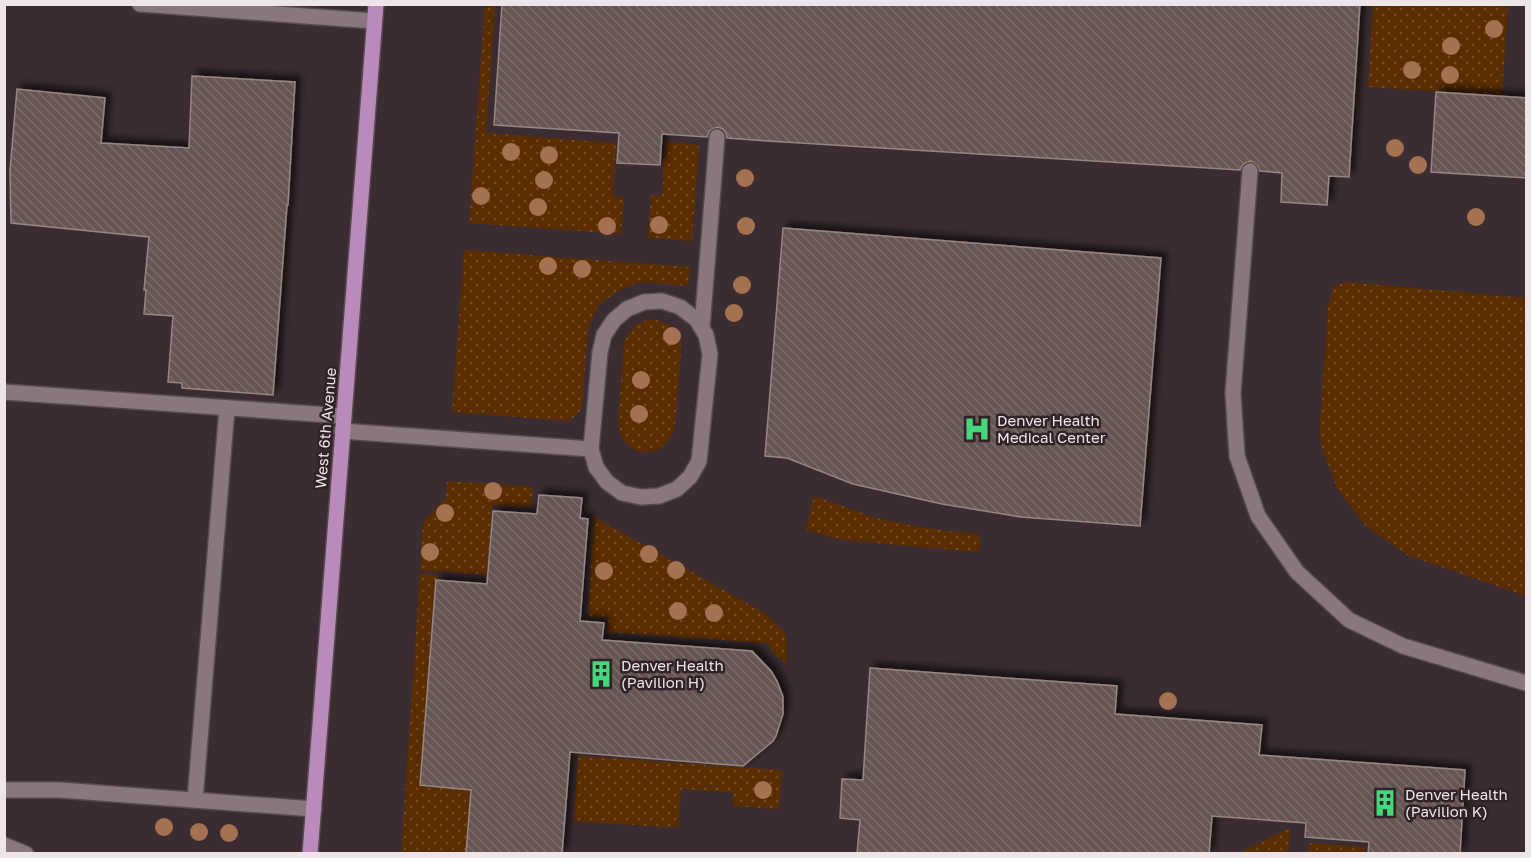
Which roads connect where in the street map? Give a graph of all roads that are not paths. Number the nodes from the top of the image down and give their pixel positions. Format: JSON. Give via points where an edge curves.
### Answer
{"nodes":[{"id":1,"x":140,"y":4,"type":"edge"},
{"id":2,"x":376,"y":4,"type":"edge"},
{"id":3,"x":374,"y":21,"type":"junction"},
{"id":4,"x":717,"y":137,"type":"dead end"},
{"id":5,"x":1250,"y":171,"type":"dead end"},
{"id":6,"x":702,"y":328,"type":"junction"},
{"id":7,"x":4,"y":392,"type":"edge"},
{"id":8,"x":227,"y":408,"type":"junction"},
{"id":9,"x":343,"y":424,"type":"junction"},
{"id":10,"x":591,"y":449,"type":"junction"},
{"id":11,"x":1527,"y":683,"type":"edge"},
{"id":12,"x":4,"y":790,"type":"edge"},
{"id":13,"x":195,"y":800,"type":"junction"},
{"id":14,"x":314,"y":808,"type":"junction"},
{"id":15,"x":4,"y":845,"type":"edge"},
{"id":16,"x":26,"y":854,"type":"edge"},
{"id":17,"x":310,"y":854,"type":"edge"}],
"edges":[{"from":1,"to":3,"type":"street"},
{"from":2,"to":3,"type":"main road","name":"West 6th Avenue"},
{"from":3,"to":9,"type":"main road","name":"West 6th Avenue"},
{"from":4,"to":6,"type":"street"},
{"from":5,"to":11,"type":"street","via":[[1233,393],[1237,456],[1258,516],[1297,572],[1349,620],[1403,646]]},
{"from":6,"to":10,"type":"street","via":[[680,307],[662,301],[644,302],[614,320],[604,335],[600,352]]},
{"from":6,"to":10,"type":"street","via":[[710,354],[699,460],[690,477],[677,489],[659,496],[640,498],[622,493],[599,472]]},
{"from":7,"to":8,"type":"street"},
{"from":8,"to":9,"type":"street"},
{"from":8,"to":13,"type":"street"},
{"from":9,"to":10,"type":"street"},
{"from":9,"to":14,"type":"main road","name":"West 6th Avenue"},
{"from":12,"to":13,"type":"street"},
{"from":13,"to":14,"type":"street"},
{"from":14,"to":17,"type":"main road","name":"West 6th Avenue"},
{"from":15,"to":16,"type":"street"}]}
